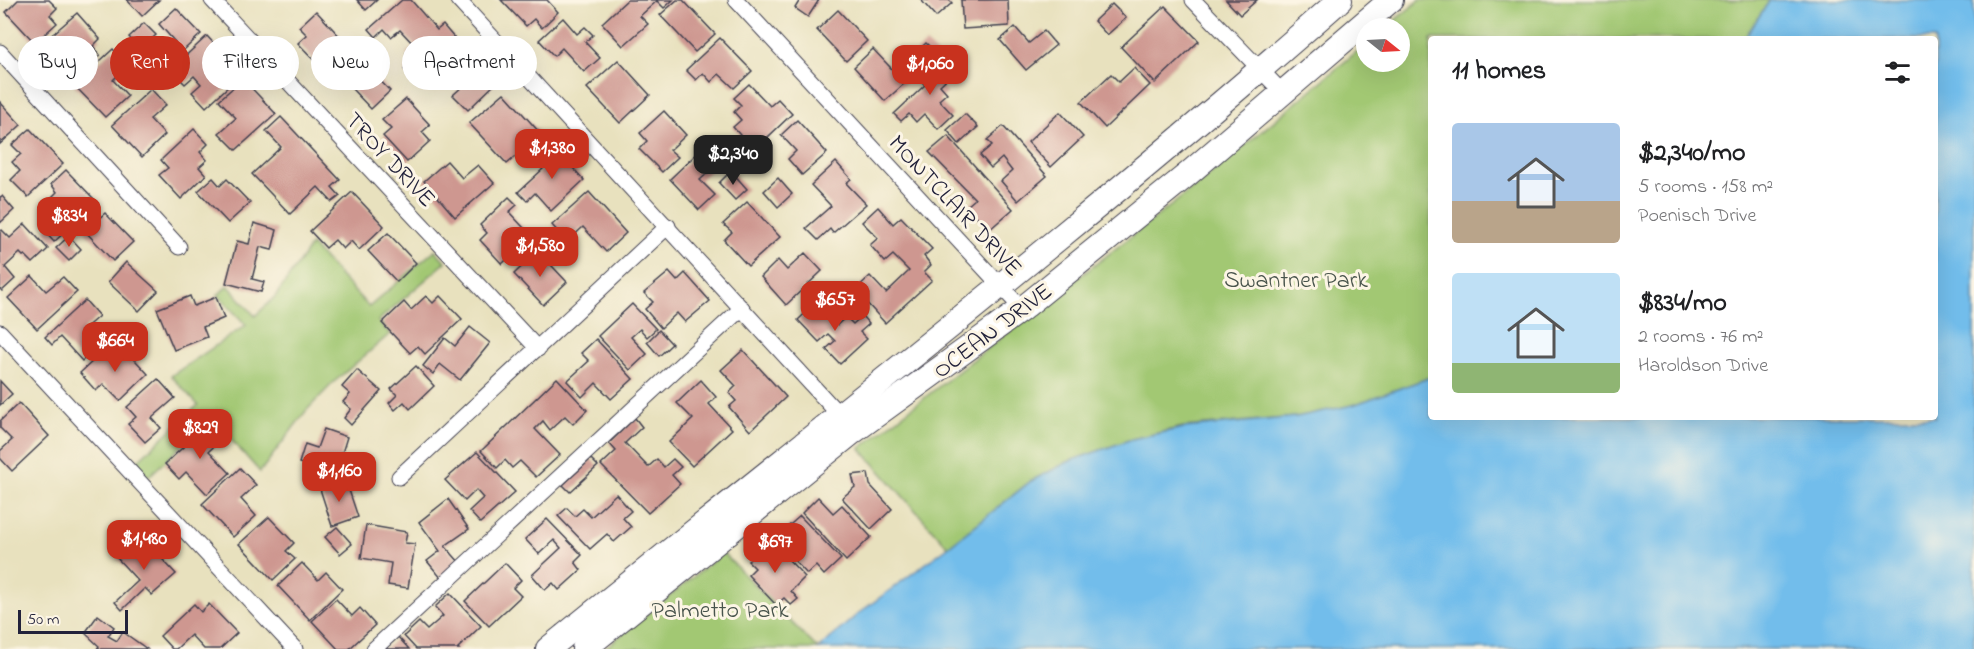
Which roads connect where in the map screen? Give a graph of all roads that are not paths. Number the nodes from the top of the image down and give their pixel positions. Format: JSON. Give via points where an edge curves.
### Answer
{"nodes":[{"id":1,"x":212,"y":0,"type":"edge"},
{"id":2,"x":458,"y":0,"type":"edge"},
{"id":3,"x":736,"y":0,"type":"edge"},
{"id":4,"x":1193,"y":0,"type":"edge"},
{"id":5,"x":1340,"y":0,"type":"edge"},
{"id":6,"x":1391,"y":0,"type":"edge"},
{"id":7,"x":0,"y":52,"type":"edge"},
{"id":8,"x":1261,"y":70,"type":"junction"},
{"id":9,"x":1283,"y":93,"type":"junction"},
{"id":10,"x":1113,"y":193,"type":"junction"},
{"id":11,"x":1135,"y":217,"type":"junction"},
{"id":12,"x":668,"y":226,"type":"junction"},
{"id":13,"x":180,"y":247,"type":"dead end"},
{"id":14,"x":1001,"y":287,"type":"junction"},
{"id":15,"x":742,"y":308,"type":"junction"},
{"id":16,"x":1022,"y":309,"type":"junction"},
{"id":17,"x":0,"y":332,"type":"edge"},
{"id":18,"x":538,"y":349,"type":"junction"},
{"id":19,"x":847,"y":423,"type":"junction"},
{"id":20,"x":399,"y":477,"type":"dead end"},
{"id":21,"x":733,"y":515,"type":"junction"},
{"id":22,"x":295,"y":649,"type":"edge"},
{"id":23,"x":374,"y":649,"type":"edge"},
{"id":24,"x":548,"y":649,"type":"edge"},
{"id":25,"x":584,"y":649,"type":"edge"}],
"edges":[{"from":1,"to":18,"type":"street","name":"TROY DRIVE"},
{"from":2,"to":12,"type":"street"},
{"from":3,"to":14,"type":"street","name":"MONTCLAIR DRIVE"},
{"from":4,"to":8,"type":"street"},
{"from":5,"to":8,"type":"main road","name":"OCEAN DRIVE"},
{"from":6,"to":9,"type":"main road","name":"OCEAN DRIVE"},
{"from":7,"to":13,"type":"street"},
{"from":8,"to":9,"type":"street"},
{"from":8,"to":10,"type":"main road","name":"OCEAN DRIVE"},
{"from":9,"to":11,"type":"main road","name":"OCEAN DRIVE"},
{"from":10,"to":11,"type":"main road"},
{"from":10,"to":14,"type":"main road","name":"OCEAN DRIVE"},
{"from":11,"to":16,"type":"main road","name":"OCEAN DRIVE"},
{"from":12,"to":15,"type":"street"},
{"from":12,"to":18,"type":"street"},
{"from":14,"to":16,"type":"street","name":"MONTCLAIR DRIVE"},
{"from":14,"to":19,"type":"main road","name":"OCEAN DRIVE"},
{"from":15,"to":19,"type":"street"},
{"from":15,"to":23,"type":"street"},
{"from":16,"to":19,"type":"main road","name":"OCEAN DRIVE"},
{"from":17,"to":22,"type":"street"},
{"from":18,"to":20,"type":"street"},
{"from":19,"to":21,"type":"main road","name":"OCEAN DRIVE"},
{"from":21,"to":24,"type":"main road","name":"OCEAN DRIVE"},
{"from":21,"to":25,"type":"main road","name":"OCEAN DRIVE"}]}
